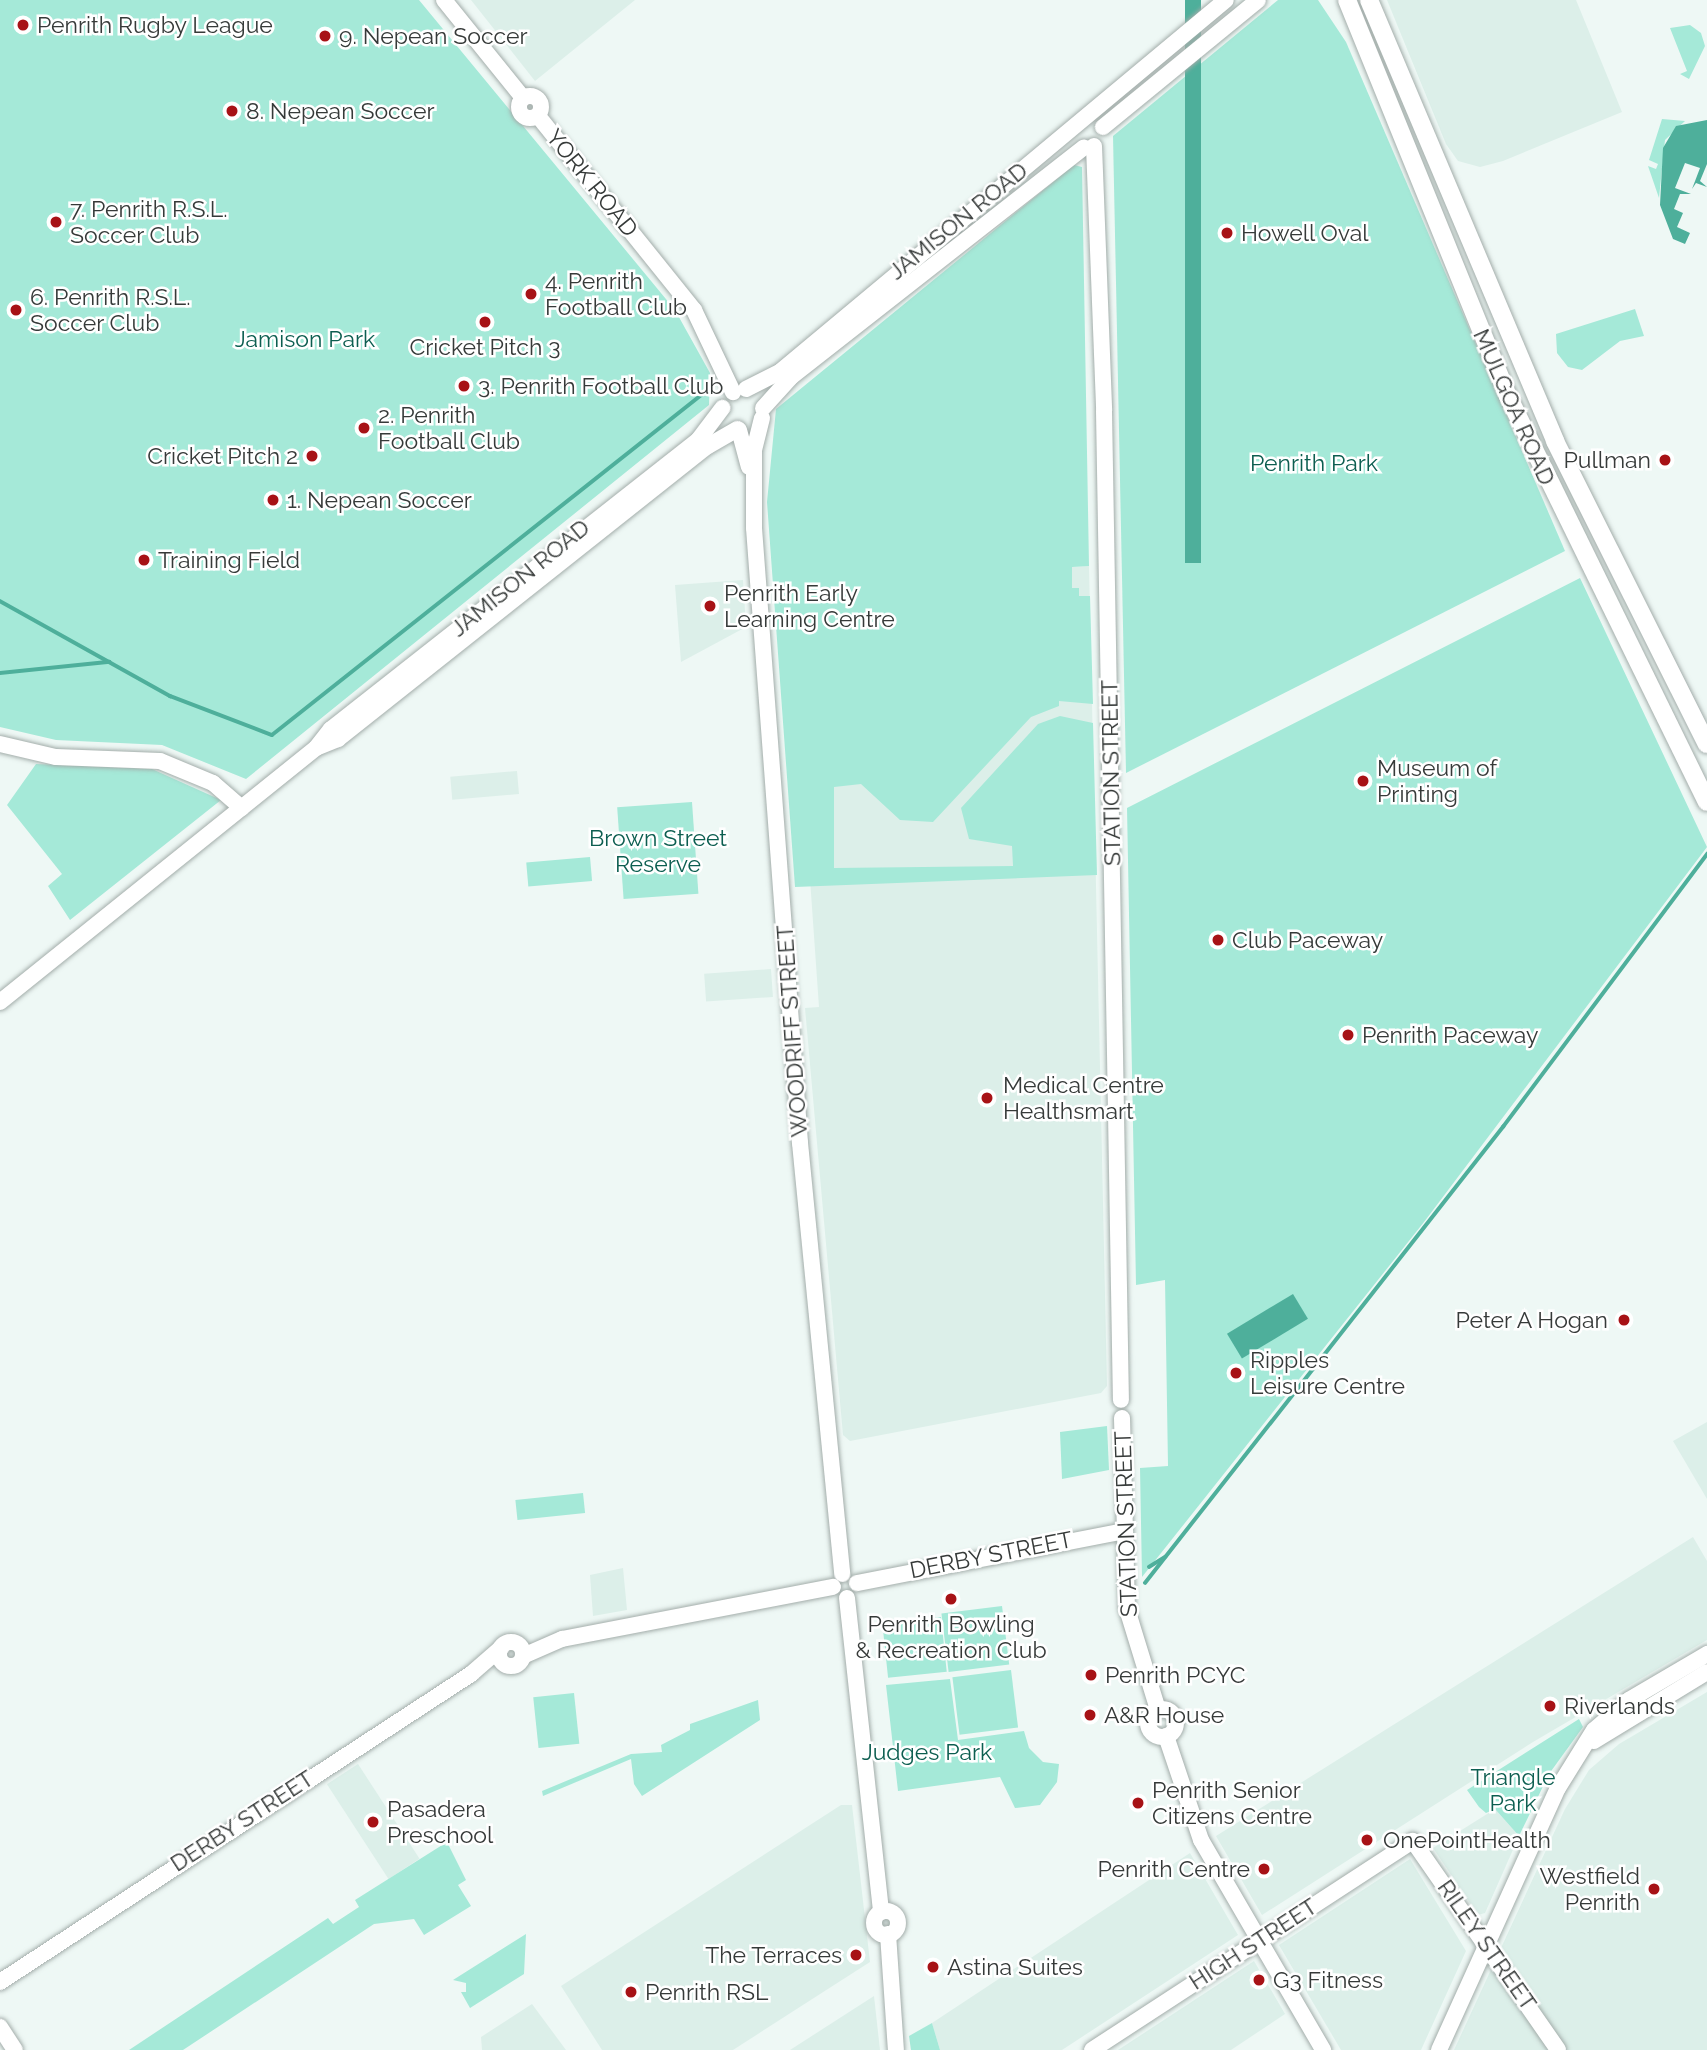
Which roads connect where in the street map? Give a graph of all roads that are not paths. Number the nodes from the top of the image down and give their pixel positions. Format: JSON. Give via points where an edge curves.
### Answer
{"nodes":[{"id":1,"x":444,"y":0,"type":"edge"},
{"id":2,"x":1226,"y":0,"type":"edge"},
{"id":3,"x":1258,"y":0,"type":"edge"},
{"id":4,"x":1347,"y":0,"type":"edge"},
{"id":5,"x":1370,"y":0,"type":"edge"},
{"id":6,"x":1084,"y":117,"type":"junction"},
{"id":7,"x":1103,"y":127,"type":"junction"},
{"id":8,"x":1073,"y":130,"type":"junction"},
{"id":9,"x":1089,"y":147,"type":"junction"},
{"id":10,"x":739,"y":391,"type":"junction"},
{"id":11,"x":722,"y":408,"type":"junction"},
{"id":12,"x":762,"y":413,"type":"junction"},
{"id":13,"x":738,"y":430,"type":"junction"},
{"id":14,"x":752,"y":487,"type":"junction"},
{"id":15,"x":1609,"y":552,"type":"junction"},
{"id":16,"x":1587,"y":562,"type":"junction"},
{"id":17,"x":0,"y":744,"type":"edge"},
{"id":18,"x":1707,"y":744,"type":"edge"},
{"id":19,"x":316,"y":748,"type":"junction"},
{"id":20,"x":1707,"y":802,"type":"edge"},
{"id":21,"x":242,"y":808,"type":"junction"},
{"id":22,"x":0,"y":1002,"type":"edge"},
{"id":23,"x":1125,"y":1531,"type":"junction"},
{"id":24,"x":838,"y":1580,"type":"junction"},
{"id":25,"x":857,"y":1583,"type":"junction"},
{"id":26,"x":847,"y":1598,"type":"junction"},
{"id":27,"x":1707,"y":1654,"type":"edge"},
{"id":28,"x":1707,"y":1672,"type":"edge"},
{"id":29,"x":1586,"y":1746,"type":"junction"},
{"id":30,"x":1415,"y":1842,"type":"joint"},
{"id":31,"x":1259,"y":1941,"type":"junction"},
{"id":32,"x":1486,"y":1945,"type":"junction"},
{"id":33,"x":7,"y":1971,"type":"edge"},
{"id":34,"x":0,"y":1982,"type":"edge"},
{"id":35,"x":0,"y":2026,"type":"edge"},
{"id":36,"x":15,"y":2050,"type":"edge"},
{"id":37,"x":896,"y":2050,"type":"edge"},
{"id":38,"x":1092,"y":2050,"type":"edge"},
{"id":39,"x":1323,"y":2050,"type":"edge"},
{"id":40,"x":1439,"y":2050,"type":"edge"},
{"id":41,"x":1558,"y":2050,"type":"edge"}],
"edges":[{"from":1,"to":10,"type":"street","name":"YORK ROAD","via":[[523,98],[520,113],[528,118],[538,116],[694,310]]},
{"from":2,"to":6,"type":"street"},
{"from":3,"to":7,"type":"street"},
{"from":4,"to":16,"type":"main road","name":"MULGOA ROAD","via":[[1508,396]]},
{"from":5,"to":15,"type":"main road","name":"MULGOA ROAD","via":[[1555,441]]},
{"from":6,"to":7,"type":"street","via":[[1093,117]]},
{"from":6,"to":8,"type":"street","name":"JAMISON ROAD"},
{"from":7,"to":9,"type":"street"},
{"from":8,"to":9,"type":"street"},
{"from":8,"to":10,"type":"street","name":"JAMISON ROAD","via":[[930,241],[781,371]]},
{"from":9,"to":12,"type":"street","name":"JAMISON ROAD","via":[[791,377]]},
{"from":9,"to":23,"type":"street","name":"STATION STREET","via":[[1105,425],[1121,1399],[1130,1408],[1122,1418]]},
{"from":10,"to":11,"type":"street"},
{"from":10,"to":12,"type":"street","via":[[759,397]]},
{"from":11,"to":13,"type":"street","via":[[725,421]]},
{"from":11,"to":19,"type":"street","name":"JAMISON ROAD","via":[[699,439],[331,729]]},
{"from":12,"to":13,"type":"street","via":[[752,428]]},
{"from":12,"to":14,"type":"street","name":"WOODRIFF STREET"},
{"from":13,"to":14,"type":"street","name":"WOODRIFF STREET"},
{"from":13,"to":19,"type":"street","name":"JAMISON ROAD","via":[[708,446],[338,738]]},
{"from":14,"to":24,"type":"street","name":"WOODRIFF STREET","via":[[800,1143]]},
{"from":15,"to":16,"type":"main road"},
{"from":15,"to":18,"type":"main road","name":"MULGOA ROAD"},
{"from":16,"to":20,"type":"main road","name":"MULGOA ROAD"},
{"from":17,"to":21,"type":"street","via":[[56,757],[160,761],[214,783]]},
{"from":19,"to":21,"type":"street","name":"JAMISON ROAD"},
{"from":21,"to":22,"type":"street","name":"JAMISON ROAD"},
{"from":23,"to":25,"type":"street","name":"DERBY STREET"},
{"from":23,"to":31,"type":"street","name":"STATION STREET","via":[[1129,1625],[1158,1710],[1174,1718],[1166,1736],[1201,1840]]},
{"from":24,"to":25,"type":"street"},
{"from":24,"to":26,"type":"street"},
{"from":24,"to":33,"type":"street","name":"DERBY STREET","via":[[521,1650],[509,1642],[503,1656]]},
{"from":25,"to":26,"type":"street"},
{"from":26,"to":37,"type":"street","via":[[881,1912],[897,1918],[896,1929],[888,1934]]},
{"from":27,"to":29,"type":"street","via":[[1614,1711]]},
{"from":28,"to":29,"type":"street"},
{"from":29,"to":32,"type":"street","via":[[1558,1788]]},
{"from":30,"to":31,"type":"street","name":"HIGH STREET"},
{"from":30,"to":32,"type":"street","name":"RILEY STREET"},
{"from":31,"to":38,"type":"street","name":"HIGH STREET"},
{"from":31,"to":39,"type":"street"},
{"from":32,"to":40,"type":"street"},
{"from":32,"to":41,"type":"street","name":"RILEY STREET"},
{"from":33,"to":34,"type":"street","name":"DERBY STREET"},
{"from":35,"to":36,"type":"street"}]}
